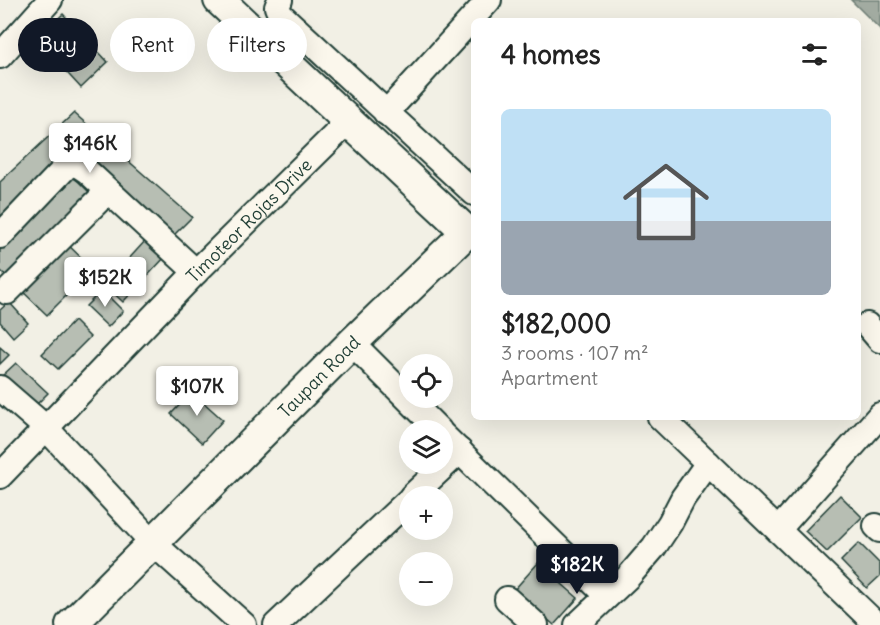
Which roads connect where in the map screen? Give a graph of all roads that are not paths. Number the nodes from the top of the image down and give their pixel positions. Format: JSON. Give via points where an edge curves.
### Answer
{"nodes":[{"id":1,"x":50,"y":0,"type":"edge"},
{"id":2,"x":220,"y":0,"type":"edge"},
{"id":3,"x":280,"y":0,"type":"edge"},
{"id":4,"x":489,"y":0,"type":"edge"},
{"id":5,"x":472,"y":18,"type":"edge"},
{"id":6,"x":471,"y":20,"type":"edge"},
{"id":7,"x":0,"y":56,"type":"edge"},
{"id":8,"x":386,"y":112,"type":"junction"},
{"id":9,"x":349,"y":121,"type":"junction"},
{"id":10,"x":471,"y":190,"type":"edge"},
{"id":11,"x":108,"y":192,"type":"junction"},
{"id":12,"x":471,"y":235,"type":"edge"},
{"id":13,"x":0,"y":236,"type":"edge"},
{"id":14,"x":196,"y":272,"type":"junction"},
{"id":15,"x":7,"y":291,"type":"dead end"},
{"id":16,"x":352,"y":343,"type":"junction"},
{"id":17,"x":0,"y":388,"type":"edge"},
{"id":18,"x":880,"y":415,"type":"edge"},
{"id":19,"x":429,"y":420,"type":"edge"},
{"id":20,"x":663,"y":420,"type":"edge"},
{"id":21,"x":45,"y":427,"type":"junction"},
{"id":22,"x":453,"y":444,"type":"edge"},
{"id":23,"x":460,"y":451,"type":"junction"},
{"id":24,"x":708,"y":463,"type":"junction"},
{"id":25,"x":0,"y":476,"type":"edge"},
{"id":26,"x":424,"y":486,"type":"edge"},
{"id":27,"x":399,"y":509,"type":"edge"},
{"id":28,"x":778,"y":530,"type":"junction"},
{"id":29,"x":153,"y":543,"type":"junction"},
{"id":30,"x":607,"y":596,"type":"junction"},
{"id":31,"x":507,"y":599,"type":"dead end"},
{"id":32,"x":71,"y":625,"type":"edge"},
{"id":33,"x":244,"y":625,"type":"edge"},
{"id":34,"x":276,"y":625,"type":"edge"},
{"id":35,"x":536,"y":625,"type":"edge"},
{"id":36,"x":577,"y":625,"type":"edge"},
{"id":37,"x":877,"y":625,"type":"edge"}],
"edges":[{"from":1,"to":7,"type":"street"},
{"from":2,"to":9,"type":"main road"},
{"from":3,"to":8,"type":"street","via":[[280,14]]},
{"from":4,"to":5,"type":"street"},
{"from":6,"to":8,"type":"street"},
{"from":8,"to":10,"type":"street"},
{"from":9,"to":12,"type":"main road"},
{"from":9,"to":14,"type":"street","name":"Timoteor Rojas Drive"},
{"from":11,"to":13,"type":"street","via":[[79,164],[72,164]]},
{"from":11,"to":14,"type":"street"},
{"from":11,"to":15,"type":"street"},
{"from":12,"to":16,"type":"main road","name":"Taupan Road"},
{"from":14,"to":21,"type":"street","name":"Timoteor Rojas Drive"},
{"from":16,"to":19,"type":"street"},
{"from":16,"to":29,"type":"main road","name":"Taupan Road"},
{"from":17,"to":21,"type":"street"},
{"from":18,"to":28,"type":"street"},
{"from":20,"to":24,"type":"street"},
{"from":21,"to":25,"type":"street","name":"Timoteor Rojas Drive"},
{"from":21,"to":29,"type":"street"},
{"from":22,"to":23,"type":"street"},
{"from":23,"to":26,"type":"street"},
{"from":23,"to":30,"type":"street"},
{"from":24,"to":28,"type":"street"},
{"from":24,"to":30,"type":"street","via":[[654,547]]},
{"from":27,"to":34,"type":"street"},
{"from":28,"to":37,"type":"street"},
{"from":29,"to":32,"type":"main road","name":"Taupan Road"},
{"from":29,"to":33,"type":"street"},
{"from":30,"to":36,"type":"street"},
{"from":31,"to":35,"type":"street"}]}
